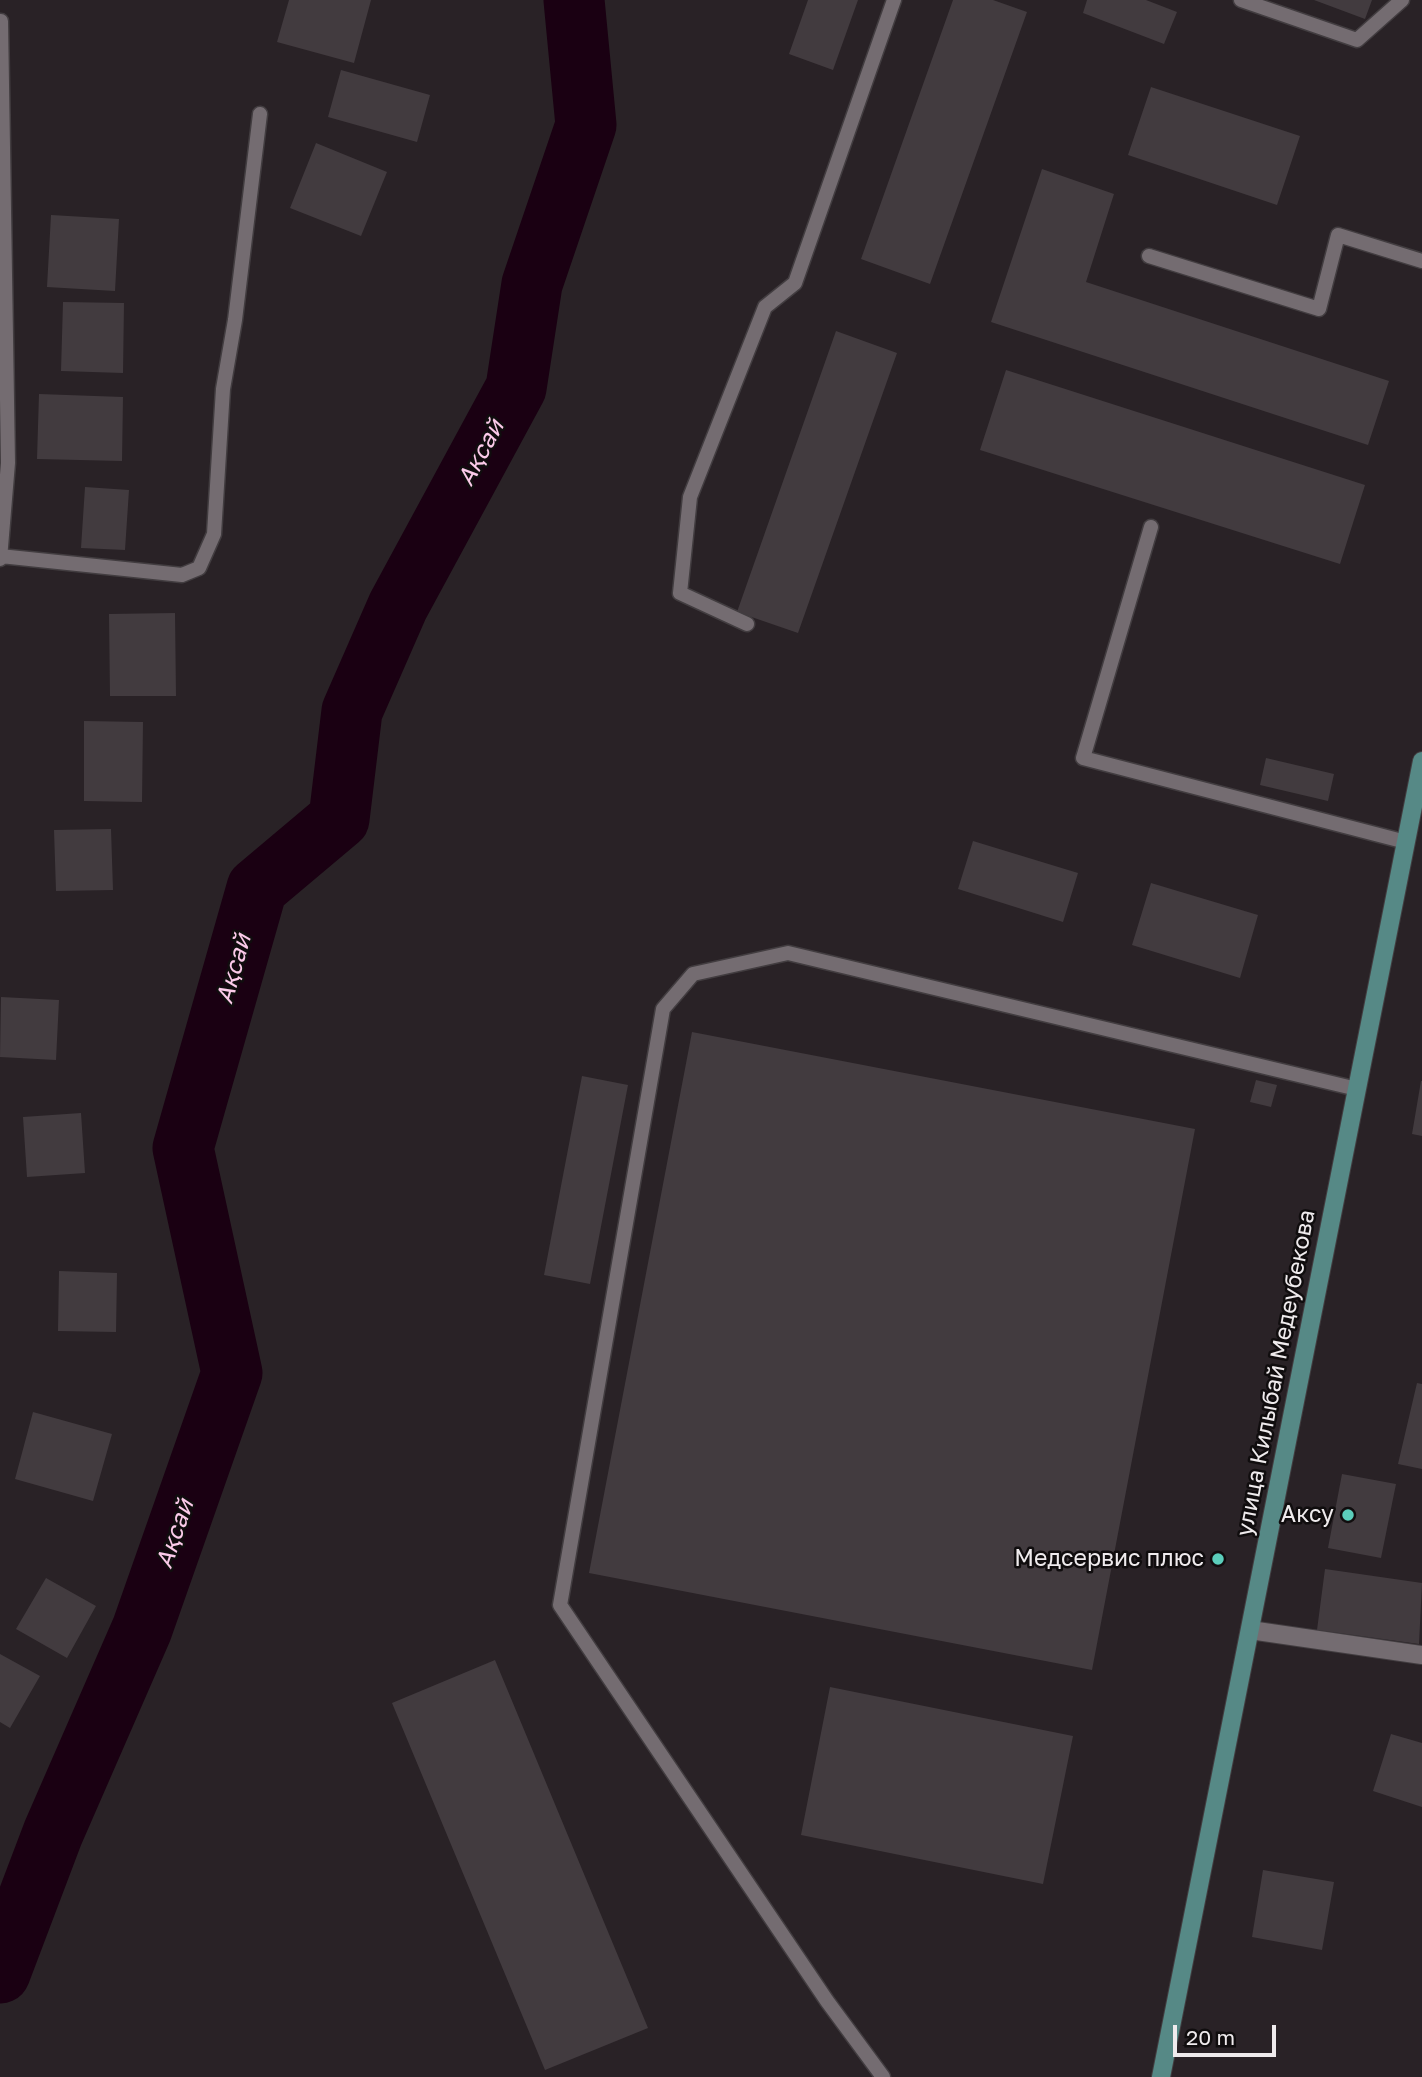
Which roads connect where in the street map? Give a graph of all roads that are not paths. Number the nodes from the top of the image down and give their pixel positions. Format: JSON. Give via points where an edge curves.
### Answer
{"nodes":[{"id":1,"x":894,"y":0,"type":"edge"},
{"id":2,"x":1241,"y":0,"type":"edge"},
{"id":3,"x":1402,"y":0,"type":"edge"},
{"id":4,"x":1,"y":21,"type":"edge"},
{"id":5,"x":260,"y":114,"type":"dead end"},
{"id":6,"x":1149,"y":256,"type":"dead end"},
{"id":7,"x":1422,"y":261,"type":"edge"},
{"id":8,"x":1150,"y":527,"type":"dead end"},
{"id":9,"x":0,"y":558,"type":"edge"},
{"id":10,"x":747,"y":624,"type":"dead end"},
{"id":11,"x":1422,"y":761,"type":"edge"},
{"id":12,"x":1406,"y":842,"type":"junction"},
{"id":13,"x":1357,"y":1089,"type":"junction"},
{"id":14,"x":1250,"y":1630,"type":"junction"},
{"id":15,"x":1422,"y":1655,"type":"edge"},
{"id":16,"x":883,"y":2077,"type":"edge"},
{"id":17,"x":1161,"y":2077,"type":"edge"}],
"edges":[{"from":1,"to":10,"type":"lane","via":[[796,283],[765,307],[690,497],[680,593]]},
{"from":2,"to":3,"type":"lane","via":[[1357,40]]},
{"from":4,"to":9,"type":"lane","via":[[8,463]]},
{"from":5,"to":9,"type":"lane","via":[[223,389],[214,534],[199,568],[182,575]]},
{"from":6,"to":7,"type":"lane","via":[[1318,309],[1338,235]]},
{"from":8,"to":12,"type":"lane","via":[[1083,758]]},
{"from":11,"to":12,"type":"main road","name":"улица Килыбай Медеубекова"},
{"from":12,"to":13,"type":"main road","name":"улица Килыбай Медеубекова"},
{"from":13,"to":14,"type":"main road","name":"улица Килыбай Медеубекова"},
{"from":13,"to":16,"type":"lane","via":[[788,953],[693,974],[663,1009],[560,1605]]},
{"from":14,"to":15,"type":"street"},
{"from":14,"to":17,"type":"main road","name":"улица Килыбай Медеубекова"}]}
